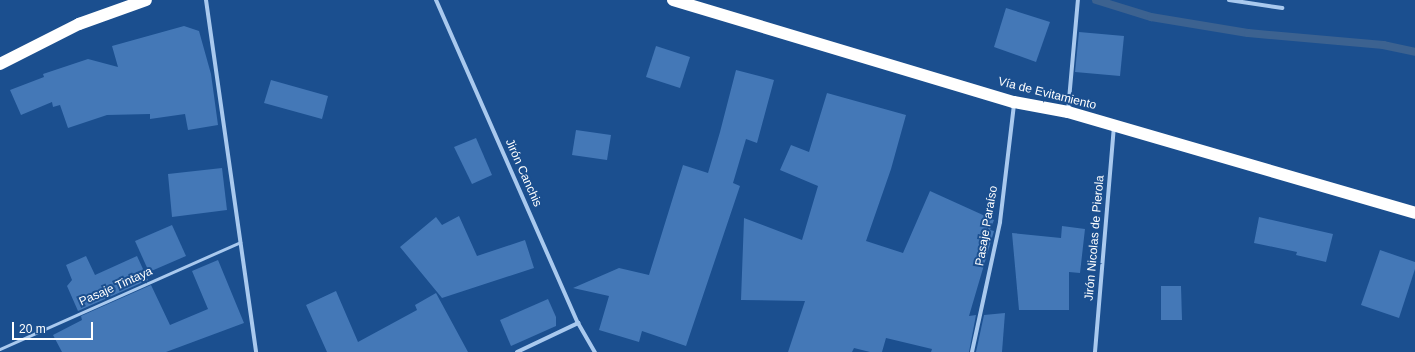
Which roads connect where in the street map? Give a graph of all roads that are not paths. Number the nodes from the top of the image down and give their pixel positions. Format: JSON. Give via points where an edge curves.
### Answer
{"nodes":[{"id":1,"x":146,"y":0,"type":"edge"},
{"id":2,"x":206,"y":0,"type":"edge"},
{"id":3,"x":436,"y":0,"type":"edge"},
{"id":4,"x":673,"y":0,"type":"edge"},
{"id":5,"x":1229,"y":0,"type":"edge"},
{"id":6,"x":1078,"y":2,"type":"edge"},
{"id":7,"x":1282,"y":8,"type":"dead end"},
{"id":8,"x":0,"y":64,"type":"edge"},
{"id":9,"x":1014,"y":102,"type":"junction"},
{"id":10,"x":1068,"y":112,"type":"junction"},
{"id":11,"x":1114,"y":126,"type":"junction"},
{"id":12,"x":1415,"y":212,"type":"edge"},
{"id":13,"x":240,"y":242,"type":"junction"},
{"id":14,"x":578,"y":323,"type":"junction"},
{"id":15,"x":0,"y":349,"type":"edge"},
{"id":16,"x":256,"y":352,"type":"edge"},
{"id":17,"x":517,"y":352,"type":"edge"},
{"id":18,"x":596,"y":352,"type":"edge"},
{"id":19,"x":972,"y":352,"type":"edge"},
{"id":20,"x":1095,"y":352,"type":"edge"}],
"edges":[{"from":1,"to":8,"type":"highway","via":[[79,24]]},
{"from":2,"to":13,"type":"street"},
{"from":3,"to":14,"type":"street","name":"Jirón Canchis"},
{"from":4,"to":9,"type":"highway","name":"Vía de Evitamiento"},
{"from":5,"to":7,"type":"street"},
{"from":6,"to":10,"type":"street"},
{"from":9,"to":10,"type":"highway","name":"Vía de Evitamiento"},
{"from":9,"to":19,"type":"street","name":"Pasaje Paraíso","via":[[1000,222]]},
{"from":10,"to":11,"type":"highway","name":"Vía de Evitamiento"},
{"from":11,"to":12,"type":"highway","name":"Vía de Evitamiento"},
{"from":11,"to":20,"type":"street","name":"Jirón Nicolas de Pierola"},
{"from":13,"to":15,"type":"lane","name":"Pasaje Tintaya"},
{"from":13,"to":16,"type":"street"},
{"from":14,"to":17,"type":"street"},
{"from":14,"to":18,"type":"street","name":"Jirón Canchis"}]}
